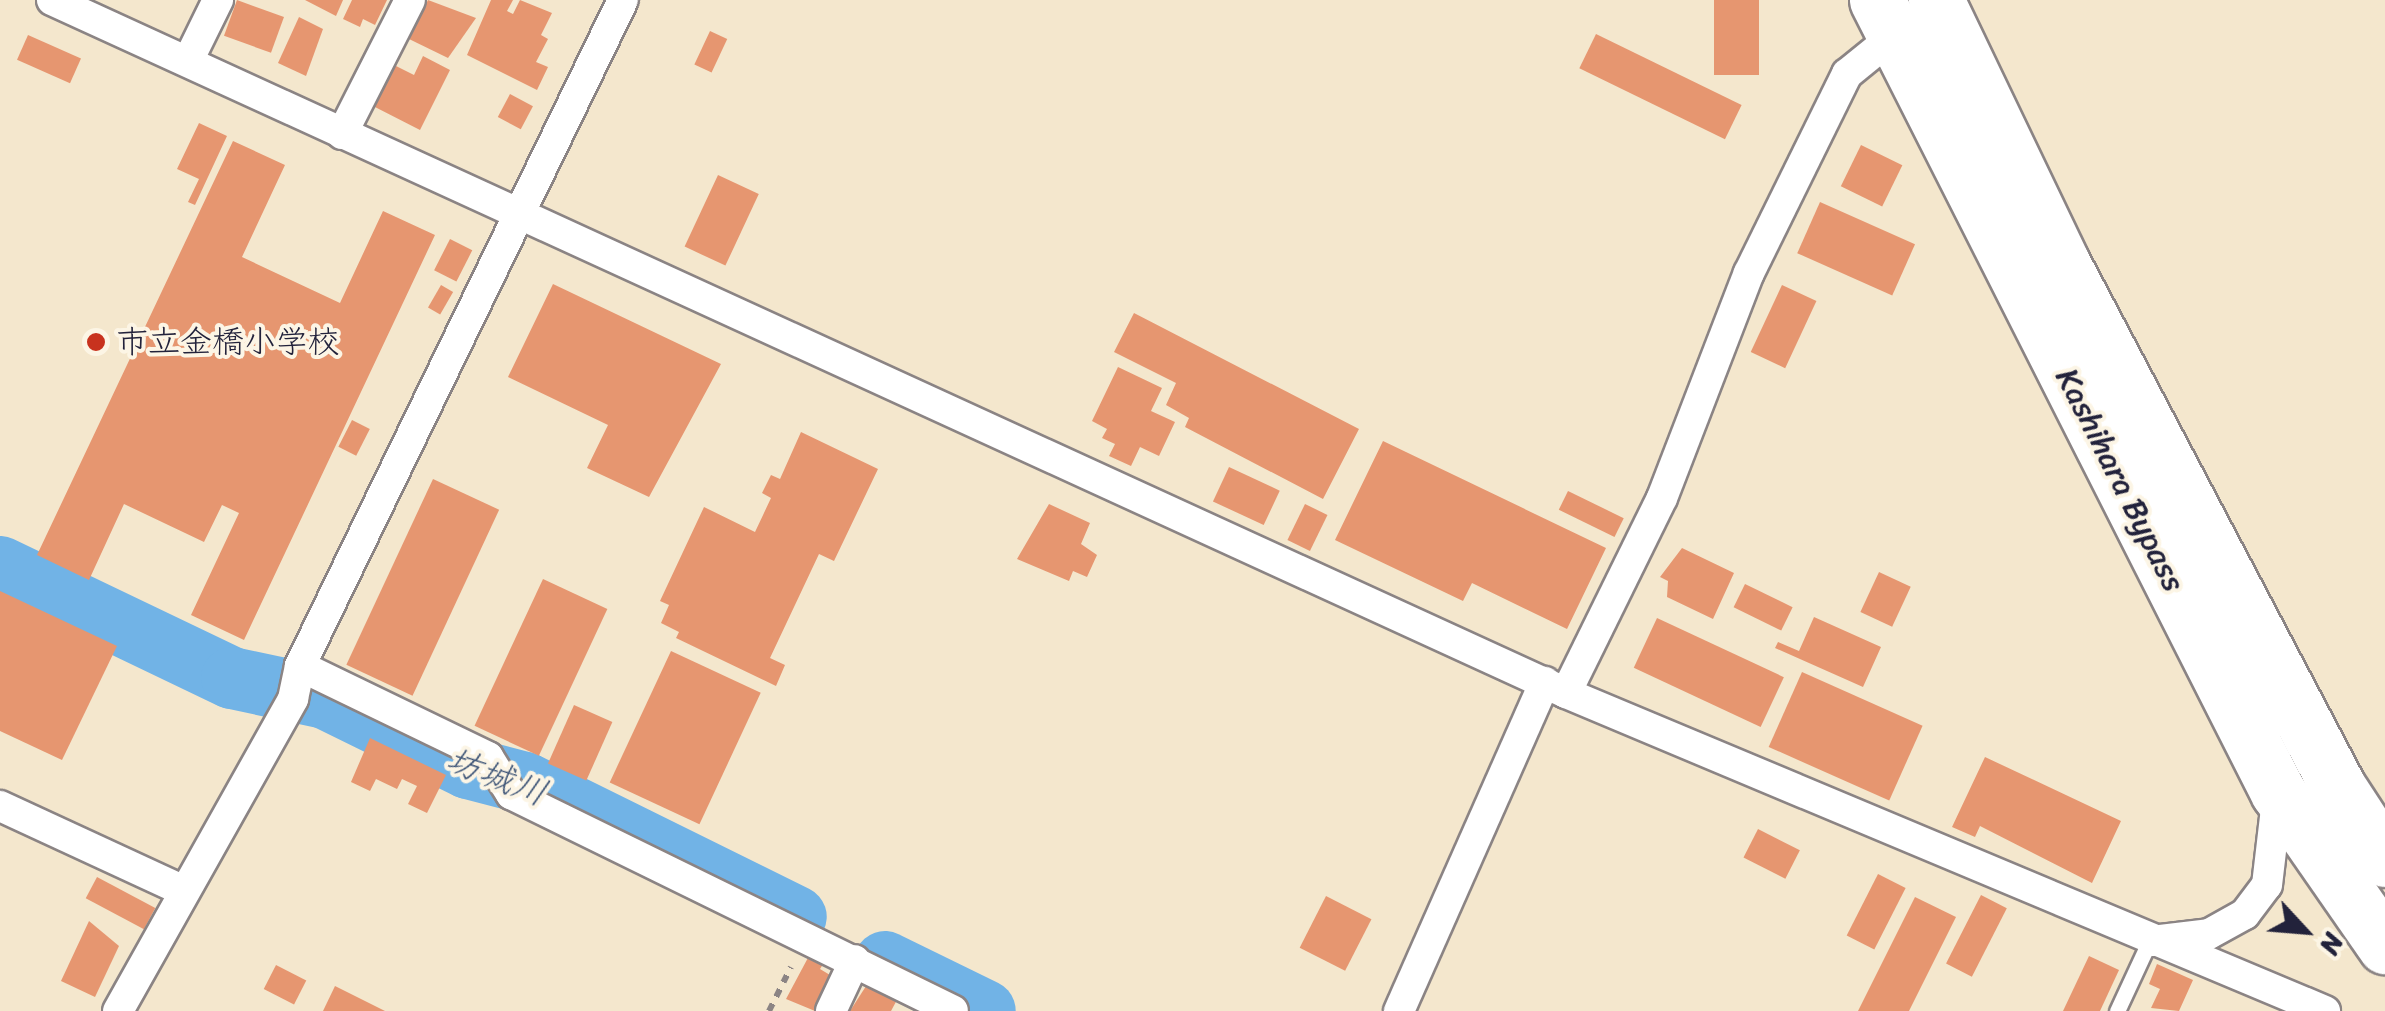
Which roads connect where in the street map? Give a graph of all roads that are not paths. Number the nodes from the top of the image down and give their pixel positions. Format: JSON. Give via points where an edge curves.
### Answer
{"nodes":[{"id":1,"x":52,"y":0,"type":"edge"},
{"id":2,"x":218,"y":0,"type":"edge"},
{"id":3,"x":410,"y":0,"type":"edge"},
{"id":4,"x":623,"y":0,"type":"edge"},
{"id":5,"x":1936,"y":0,"type":"edge"},
{"id":6,"x":1886,"y":18,"type":"edge"},
{"id":7,"x":188,"y":61,"type":"junction"},
{"id":8,"x":342,"y":134,"type":"junction"},
{"id":9,"x":521,"y":214,"type":"junction"},
{"id":10,"x":297,"y":682,"type":"junction"},
{"id":11,"x":1556,"y":687,"type":"junction"},
{"id":12,"x":2278,"y":792,"type":"junction"},
{"id":13,"x":0,"y":806,"type":"edge"},
{"id":14,"x":2385,"y":858,"type":"edge"},
{"id":15,"x":184,"y":891,"type":"junction"},
{"id":16,"x":2149,"y":942,"type":"junction"},
{"id":17,"x":2385,"y":946,"type":"edge"},
{"id":18,"x":854,"y":960,"type":"junction"},
{"id":19,"x":118,"y":1011,"type":"edge"},
{"id":20,"x":831,"y":1011,"type":"edge"},
{"id":21,"x":954,"y":1011,"type":"edge"},
{"id":22,"x":1398,"y":1011,"type":"edge"},
{"id":23,"x":2118,"y":1011,"type":"edge"},
{"id":24,"x":2325,"y":1011,"type":"edge"}],
"edges":[{"from":1,"to":7,"type":"street"},
{"from":2,"to":7,"type":"street"},
{"from":3,"to":8,"type":"street"},
{"from":4,"to":9,"type":"street"},
{"from":5,"to":14,"type":"highway","name":"Kashihara Bypass","via":[[2063,265],[2338,787]]},
{"from":6,"to":11,"type":"street","via":[[1847,74],[1749,274],[1662,498]]},
{"from":6,"to":12,"type":"highway","name":"Kashihara Bypass"},
{"from":7,"to":8,"type":"street"},
{"from":8,"to":9,"type":"street"},
{"from":9,"to":10,"type":"street"},
{"from":9,"to":11,"type":"street"},
{"from":10,"to":15,"type":"street"},
{"from":10,"to":18,"type":"street","via":[[497,774]]},
{"from":11,"to":16,"type":"street"},
{"from":11,"to":22,"type":"street"},
{"from":12,"to":16,"type":"street","via":[[2267,885],[2245,914],[2209,934]]},
{"from":12,"to":17,"type":"highway","name":"Kashihara Bypass"},
{"from":13,"to":15,"type":"street"},
{"from":15,"to":19,"type":"street"},
{"from":16,"to":23,"type":"lane"},
{"from":16,"to":24,"type":"street"},
{"from":18,"to":20,"type":"street"},
{"from":18,"to":21,"type":"street"}]}
